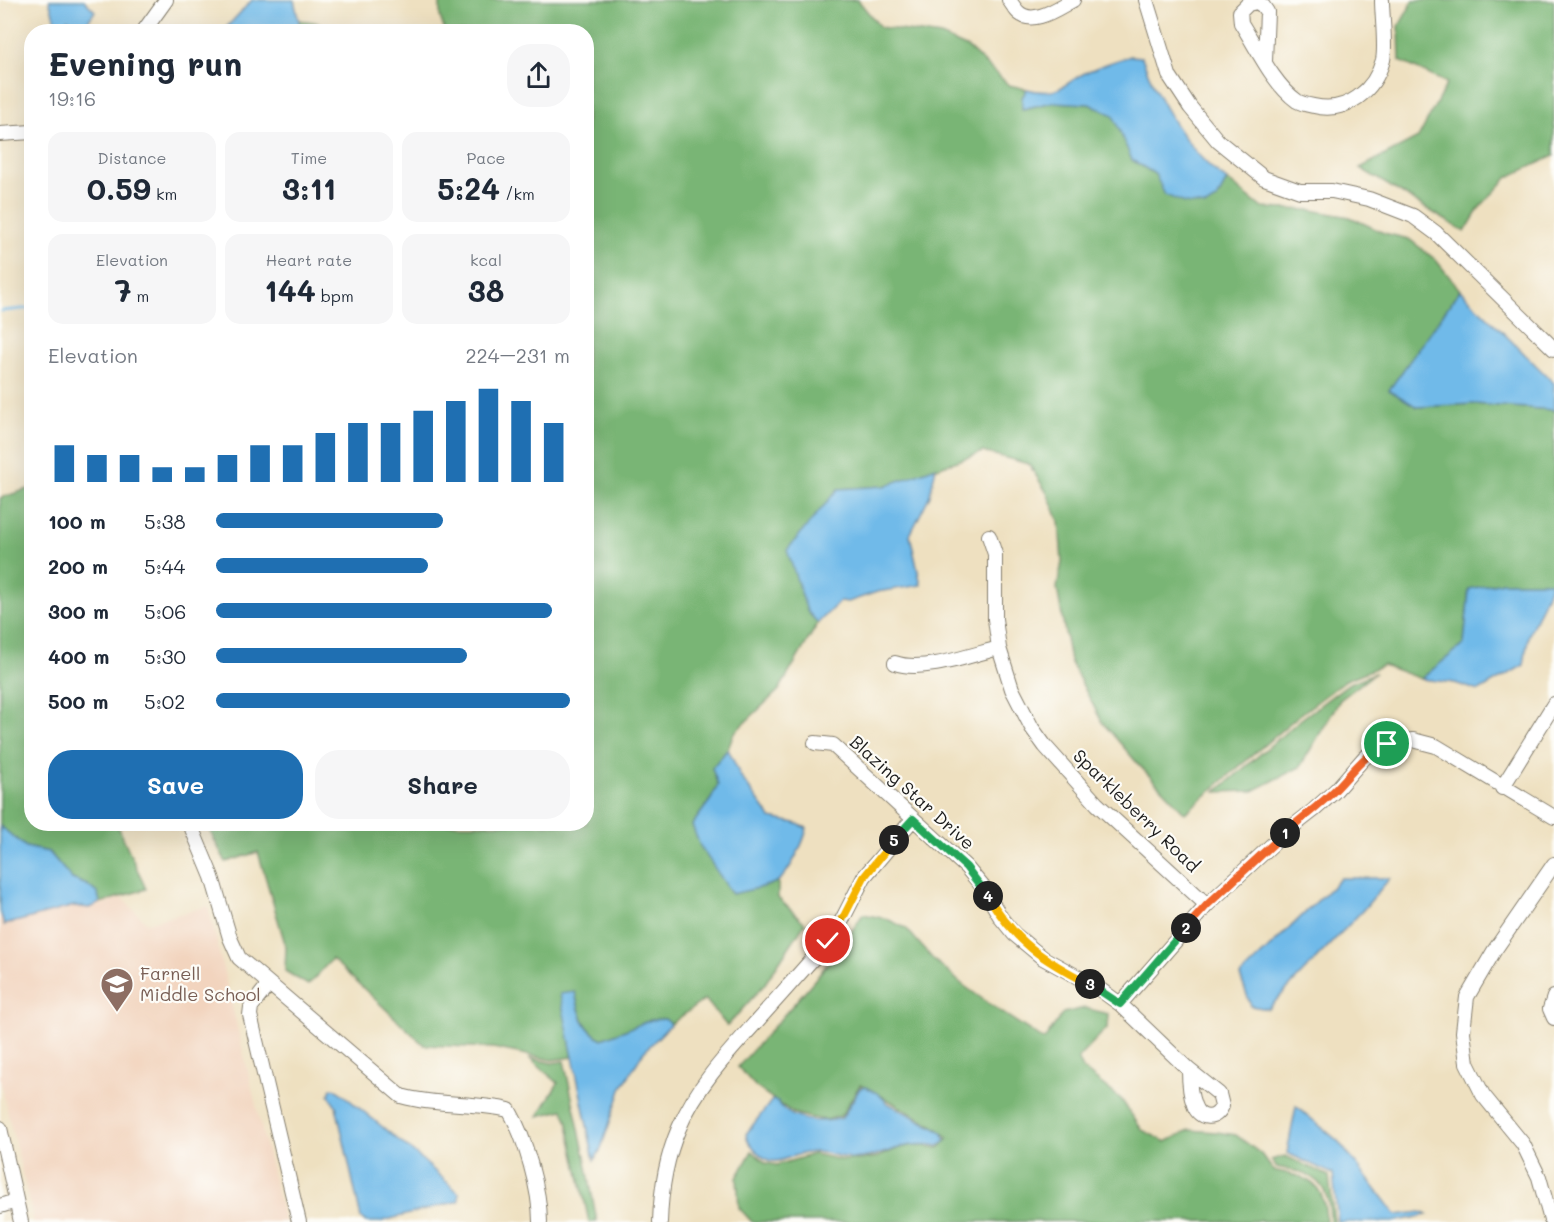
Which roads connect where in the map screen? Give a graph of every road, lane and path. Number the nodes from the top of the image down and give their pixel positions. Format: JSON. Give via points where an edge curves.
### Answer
{"nodes":[{"id":1,"x":166,"y":0,"type":"edge"},
{"id":2,"x":1009,"y":0,"type":"edge"},
{"id":3,"x":1073,"y":0,"type":"edge"},
{"id":4,"x":1146,"y":0,"type":"edge"},
{"id":5,"x":1382,"y":0,"type":"edge"},
{"id":6,"x":148,"y":24,"type":"edge"},
{"id":7,"x":1265,"y":61,"type":"dead end"},
{"id":8,"x":24,"y":132,"type":"edge"},
{"id":9,"x":0,"y":134,"type":"edge"},
{"id":10,"x":1554,"y":349,"type":"edge"},
{"id":11,"x":989,"y":536,"type":"dead end"},
{"id":12,"x":999,"y":648,"type":"junction"},
{"id":13,"x":895,"y":663,"type":"dead end"},
{"id":14,"x":1554,"y":704,"type":"edge"},
{"id":15,"x":815,"y":743,"type":"dead end"},
{"id":16,"x":1502,"y":788,"type":"junction"},
{"id":17,"x":1554,"y":817,"type":"edge"},
{"id":18,"x":913,"y":819,"type":"junction"},
{"id":19,"x":193,"y":831,"type":"edge"},
{"id":20,"x":1554,"y":864,"type":"edge"},
{"id":21,"x":1207,"y":905,"type":"junction"},
{"id":22,"x":269,"y":984,"type":"junction"},
{"id":23,"x":1554,"y":997,"type":"edge"},
{"id":24,"x":1120,"y":1004,"type":"junction"},
{"id":25,"x":1554,"y":1018,"type":"edge"},
{"id":26,"x":1190,"y":1070,"type":"dead end"},
{"id":27,"x":0,"y":1128,"type":"edge"},
{"id":28,"x":3,"y":1151,"type":"edge"},
{"id":29,"x":16,"y":1201,"type":"junction"},
{"id":30,"x":0,"y":1206,"type":"edge"},
{"id":31,"x":1548,"y":1220,"type":"edge"},
{"id":32,"x":21,"y":1222,"type":"edge"},
{"id":33,"x":298,"y":1222,"type":"edge"},
{"id":34,"x":540,"y":1222,"type":"edge"},
{"id":35,"x":660,"y":1222,"type":"edge"}],
"edges":[{"from":1,"to":6,"type":"street"},
{"from":2,"to":3,"type":"street","via":[[1019,14],[1029,18]]},
{"from":4,"to":10,"type":"street","via":[[1169,75],[1218,141],[1264,178],[1300,191],[1332,191],[1369,199],[1413,216],[1436,233]]},
{"from":5,"to":7,"type":"street","via":[[1383,58],[1374,81],[1357,100],[1336,108],[1299,103],[1276,82]]},
{"from":8,"to":9,"type":"street"},
{"from":11,"to":12,"type":"street","name":"Sparkleberry Road","via":[[994,554],[994,619]]},
{"from":12,"to":13,"type":"street","via":[[924,666]]},
{"from":12,"to":21,"type":"street","name":"Sparkleberry Road","via":[[1012,689],[1045,746],[1097,804]]},
{"from":14,"to":16,"type":"street"},
{"from":15,"to":18,"type":"street","name":"Blazing Star Drive","via":[[833,745]]},
{"from":16,"to":17,"type":"street"},
{"from":16,"to":21,"type":"street","via":[[1425,742],[1387,744],[1364,758],[1321,803]]},
{"from":18,"to":24,"type":"street","name":"Blazing Star Drive","via":[[966,867],[1001,918],[1027,946]]},
{"from":18,"to":35,"type":"street","via":[[864,877],[828,941],[704,1084],[671,1151],[664,1176]]},
{"from":19,"to":22,"type":"street","via":[[239,958]]},
{"from":20,"to":31,"type":"street","via":[[1467,997],[1464,1032],[1467,1064],[1483,1095],[1523,1143],[1539,1177]]},
{"from":21,"to":24,"type":"street"},
{"from":22,"to":33,"type":"street","via":[[251,1007],[250,1015]]},
{"from":22,"to":34,"type":"street","via":[[401,1096],[509,1110],[522,1138]]},
{"from":23,"to":25,"type":"street","via":[[1550,1009]]},
{"from":24,"to":26,"type":"street","name":"Blazing Star Drive"},
{"from":27,"to":28,"type":"street"},
{"from":28,"to":29,"type":"street"},
{"from":29,"to":30,"type":"street"},
{"from":29,"to":32,"type":"street"}]}
